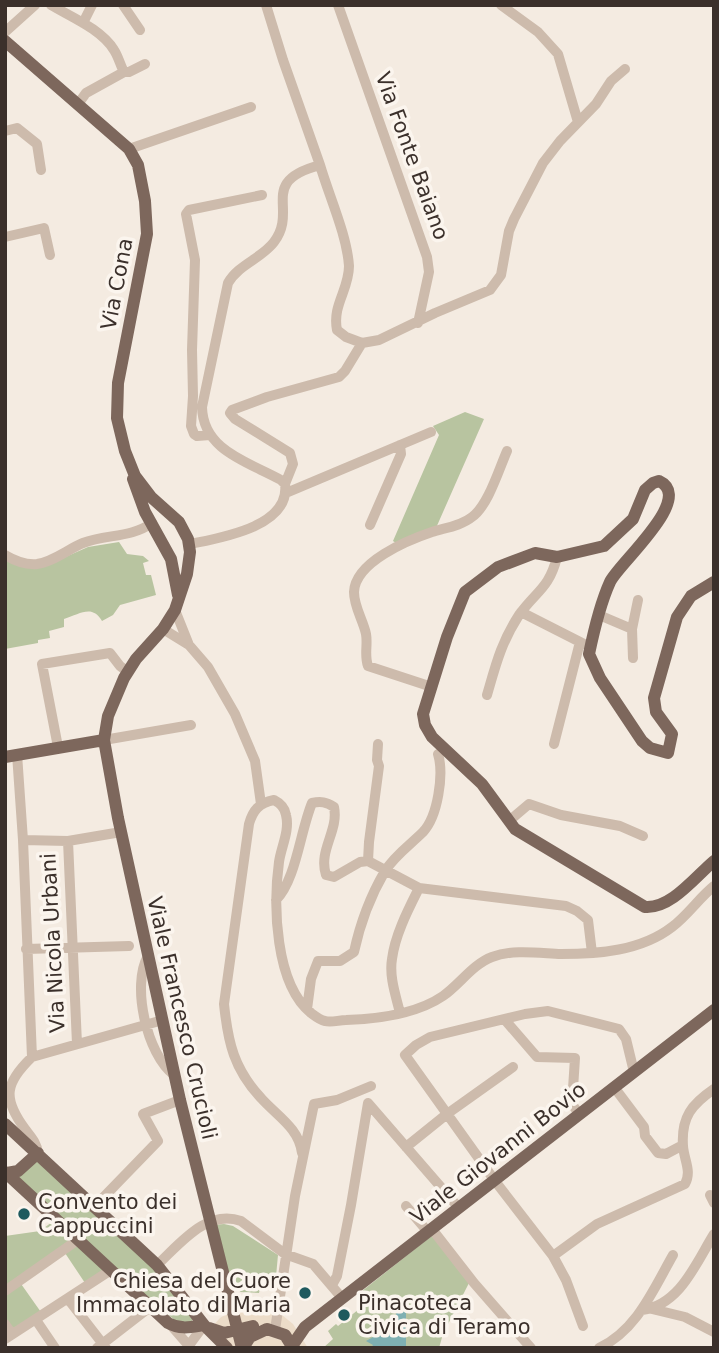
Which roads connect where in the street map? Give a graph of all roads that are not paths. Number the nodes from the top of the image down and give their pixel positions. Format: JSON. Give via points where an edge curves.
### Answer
{"nodes":[{"id":1,"x":35,"y":5,"type":"edge"},
{"id":2,"x":51,"y":5,"type":"edge"},
{"id":3,"x":123,"y":5,"type":"edge"},
{"id":4,"x":266,"y":5,"type":"edge"},
{"id":5,"x":338,"y":5,"type":"edge"},
{"id":6,"x":501,"y":5,"type":"edge"},
{"id":7,"x":93,"y":6,"type":"edge"},
{"id":8,"x":83,"y":23,"type":"junction"},
{"id":9,"x":140,"y":30,"type":"dead end"},
{"id":10,"x":5,"y":32,"type":"edge"},
{"id":11,"x":5,"y":41,"type":"edge"},
{"id":12,"x":145,"y":64,"type":"dead end"},
{"id":13,"x":625,"y":69,"type":"dead end"},
{"id":14,"x":124,"y":72,"type":"junction"},
{"id":15,"x":78,"y":104,"type":"junction"},
{"id":16,"x":251,"y":107,"type":"dead end"},
{"id":17,"x":578,"y":122,"type":"junction"},
{"id":18,"x":5,"y":131,"type":"edge"},
{"id":19,"x":129,"y":149,"type":"junction"},
{"id":20,"x":320,"y":166,"type":"junction"},
{"id":21,"x":41,"y":170,"type":"dead end"},
{"id":22,"x":262,"y":195,"type":"dead end"},
{"id":23,"x":5,"y":237,"type":"edge"},
{"id":24,"x":50,"y":255,"type":"dead end"},
{"id":25,"x":418,"y":323,"type":"junction"},
{"id":26,"x":362,"y":343,"type":"junction"},
{"id":27,"x":431,"y":432,"type":"dead end"},
{"id":28,"x":210,"y":435,"type":"junction"},
{"id":29,"x":400,"y":445,"type":"junction"},
{"id":30,"x":507,"y":451,"type":"dead end"},
{"id":31,"x":130,"y":465,"type":"junction"},
{"id":32,"x":286,"y":489,"type":"junction"},
{"id":33,"x":171,"y":514,"type":"junction"},
{"id":34,"x":152,"y":523,"type":"junction"},
{"id":35,"x":370,"y":525,"type":"dead end"},
{"id":36,"x":125,"y":535,"type":"junction"},
{"id":37,"x":161,"y":540,"type":"junction"},
{"id":38,"x":190,"y":544,"type":"junction"},
{"id":39,"x":5,"y":555,"type":"edge"},
{"id":40,"x":558,"y":557,"type":"junction"},
{"id":41,"x":714,"y":582,"type":"edge"},
{"id":42,"x":638,"y":600,"type":"dead end"},
{"id":43,"x":177,"y":604,"type":"junction"},
{"id":44,"x":521,"y":612,"type":"junction"},
{"id":45,"x":599,"y":615,"type":"junction"},
{"id":46,"x":163,"y":629,"type":"junction"},
{"id":47,"x":632,"y":629,"type":"junction"},
{"id":48,"x":189,"y":645,"type":"junction"},
{"id":49,"x":585,"y":645,"type":"junction"},
{"id":50,"x":633,"y":658,"type":"dead end"},
{"id":51,"x":128,"y":672,"type":"junction"},
{"id":52,"x":433,"y":681,"type":"junction"},
{"id":53,"x":487,"y":695,"type":"dead end"},
{"id":54,"x":191,"y":725,"type":"dead end"},
{"id":55,"x":104,"y":740,"type":"junction"},
{"id":56,"x":378,"y":744,"type":"dead end"},
{"id":57,"x":554,"y":744,"type":"dead end"},
{"id":58,"x":58,"y":747,"type":"junction"},
{"id":59,"x":438,"y":754,"type":"dead end"},
{"id":60,"x":11,"y":756,"type":"edge"},
{"id":61,"x":261,"y":804,"type":"junction"},
{"id":62,"x":509,"y":821,"type":"junction"},
{"id":63,"x":121,"y":832,"type":"junction"},
{"id":64,"x":643,"y":835,"type":"dead end"},
{"id":65,"x":23,"y":840,"type":"junction"},
{"id":66,"x":68,"y":841,"type":"junction"},
{"id":67,"x":368,"y":861,"type":"junction"},
{"id":68,"x":714,"y":861,"type":"edge"},
{"id":69,"x":386,"y":871,"type":"junction"},
{"id":70,"x":714,"y":886,"type":"edge"},
{"id":71,"x":419,"y":888,"type":"junction"},
{"id":72,"x":276,"y":900,"type":"junction"},
{"id":73,"x":72,"y":946,"type":"junction"},
{"id":74,"x":129,"y":946,"type":"dead end"},
{"id":75,"x":26,"y":949,"type":"junction"},
{"id":76,"x":592,"y":953,"type":"junction"},
{"id":77,"x":148,"y":956,"type":"junction"},
{"id":78,"x":307,"y":1009,"type":"junction"},
{"id":79,"x":714,"y":1010,"type":"edge"},
{"id":80,"x":400,"y":1013,"type":"junction"},
{"id":81,"x":163,"y":1020,"type":"junction"},
{"id":82,"x":505,"y":1020,"type":"junction"},
{"id":83,"x":145,"y":1027,"type":"junction"},
{"id":84,"x":77,"y":1044,"type":"junction"},
{"id":85,"x":32,"y":1057,"type":"junction"},
{"id":86,"x":513,"y":1068,"type":"dead end"},
{"id":87,"x":634,"y":1072,"type":"junction"},
{"id":88,"x":174,"y":1075,"type":"junction"},
{"id":89,"x":372,"y":1086,"type":"dead end"},
{"id":90,"x":614,"y":1087,"type":"junction"},
{"id":91,"x":714,"y":1089,"type":"edge"},
{"id":92,"x":180,"y":1100,"type":"junction"},
{"id":93,"x":447,"y":1114,"type":"junction"},
{"id":94,"x":579,"y":1114,"type":"junction"},
{"id":95,"x":5,"y":1124,"type":"edge"},
{"id":96,"x":683,"y":1145,"type":"junction"},
{"id":97,"x":406,"y":1147,"type":"junction"},
{"id":98,"x":32,"y":1149,"type":"junction"},
{"id":99,"x":302,"y":1153,"type":"junction"},
{"id":100,"x":6,"y":1171,"type":"edge"},
{"id":101,"x":495,"y":1181,"type":"junction"},
{"id":102,"x":95,"y":1206,"type":"junction"},
{"id":103,"x":407,"y":1206,"type":"dead end"},
{"id":104,"x":459,"y":1208,"type":"junction"},
{"id":105,"x":211,"y":1221,"type":"junction"},
{"id":106,"x":430,"y":1230,"type":"junction"},
{"id":107,"x":714,"y":1234,"type":"edge"},
{"id":108,"x":79,"y":1239,"type":"junction"},
{"id":109,"x":285,"y":1254,"type":"junction"},
{"id":110,"x":673,"y":1255,"type":"dead end"},
{"id":111,"x":553,"y":1256,"type":"junction"},
{"id":112,"x":157,"y":1265,"type":"junction"},
{"id":113,"x":111,"y":1270,"type":"junction"},
{"id":114,"x":332,"y":1285,"type":"junction"},
{"id":115,"x":5,"y":1291,"type":"edge"},
{"id":116,"x":342,"y":1298,"type":"junction"},
{"id":117,"x":68,"y":1299,"type":"junction"},
{"id":118,"x":233,"y":1302,"type":"junction"},
{"id":119,"x":150,"y":1307,"type":"junction"},
{"id":120,"x":647,"y":1309,"type":"junction"},
{"id":121,"x":193,"y":1311,"type":"junction"},
{"id":122,"x":36,"y":1320,"type":"junction"},
{"id":123,"x":168,"y":1323,"type":"junction"},
{"id":124,"x":5,"y":1324,"type":"edge"},
{"id":125,"x":583,"y":1326,"type":"dead end"},
{"id":126,"x":206,"y":1327,"type":"junction"},
{"id":127,"x":305,"y":1327,"type":"junction"},
{"id":128,"x":185,"y":1328,"type":"junction"},
{"id":129,"x":237,"y":1329,"type":"junction"},
{"id":130,"x":268,"y":1329,"type":"junction"},
{"id":131,"x":714,"y":1332,"type":"edge"},
{"id":132,"x":9,"y":1337,"type":"edge"},
{"id":133,"x":102,"y":1346,"type":"edge"},
{"id":134,"x":188,"y":1347,"type":"edge"},
{"id":135,"x":293,"y":1347,"type":"edge"},
{"id":136,"x":55,"y":1348,"type":"edge"},
{"id":137,"x":228,"y":1348,"type":"edge"},
{"id":138,"x":243,"y":1348,"type":"edge"},
{"id":139,"x":531,"y":1348,"type":"edge"},
{"id":140,"x":599,"y":1348,"type":"edge"}],
"edges":[{"from":1,"to":10,"type":"street"},
{"from":2,"to":8,"type":"street"},
{"from":3,"to":9,"type":"street"},
{"from":4,"to":20,"type":"street"},
{"from":5,"to":25,"type":"street","name":"Via Fonte Baiano","via":[[429,263]]},
{"from":6,"to":17,"type":"street","via":[[538,32],[558,54]]},
{"from":7,"to":8,"type":"street"},
{"from":8,"to":14,"type":"street","via":[[112,47]]},
{"from":11,"to":15,"type":"main road","name":"Via Cona"},
{"from":12,"to":14,"type":"street"},
{"from":13,"to":17,"type":"street"},
{"from":14,"to":15,"type":"street","via":[[86,93]]},
{"from":15,"to":19,"type":"main road","name":"Via Cona"},
{"from":16,"to":19,"type":"street"},
{"from":17,"to":25,"type":"street","via":[[531,185],[509,232],[495,285]]},
{"from":18,"to":21,"type":"street","via":[[17,128],[37,144]]},
{"from":19,"to":31,"type":"main road","name":"Via Cona","via":[[138,165],[147,228],[116,394]]},
{"from":20,"to":26,"type":"street","via":[[348,256],[348,277],[336,311],[337,330]]},
{"from":20,"to":28,"type":"street","via":[[298,172],[286,184],[275,240],[228,283],[202,398],[202,416]]},
{"from":22,"to":28,"type":"street","via":[[186,214],[195,260],[191,426],[197,436]]},
{"from":23,"to":24,"type":"street","via":[[44,228]]},
{"from":25,"to":26,"type":"street"},
{"from":26,"to":32,"type":"street","via":[[339,377],[267,397],[230,413],[290,453],[293,464]]},
{"from":27,"to":29,"type":"street"},
{"from":28,"to":32,"type":"street","via":[[229,453],[269,473]]},
{"from":29,"to":32,"type":"street"},
{"from":29,"to":35,"type":"street","via":[[401,454]]},
{"from":30,"to":52,"type":"street","via":[[476,514],[377,558],[355,587],[367,638],[368,666]]},
{"from":31,"to":33,"type":"main road","name":"Via Cona","via":[[142,487]]},
{"from":31,"to":34,"type":"main road","name":"Via Cona","via":[[135,489]]},
{"from":32,"to":38,"type":"street","via":[[278,508],[257,526]]},
{"from":33,"to":34,"type":"main road"},
{"from":33,"to":38,"type":"main road","name":"Via Cona"},
{"from":34,"to":36,"type":"street"},
{"from":34,"to":37,"type":"main road","name":"Via Cona"},
{"from":36,"to":37,"type":"street"},
{"from":36,"to":39,"type":"street","via":[[85,542],[41,564]]},
{"from":37,"to":38,"type":"main road","via":[[176,546]]},
{"from":37,"to":43,"type":"main road","name":"Via Cona","via":[[171,559]]},
{"from":38,"to":43,"type":"main road"},
{"from":40,"to":44,"type":"street","via":[[547,586]]},
{"from":40,"to":45,"type":"main road","via":[[604,546],[633,519],[645,490],[659,481],[667,486],[666,509],[611,580]]},
{"from":40,"to":52,"type":"main road","via":[[535,553],[498,567],[465,592]]},
{"from":41,"to":49,"type":"main road","via":[[691,596],[677,617],[654,698],[656,712],[673,734],[667,753],[642,741],[600,678]]},
{"from":42,"to":47,"type":"street"},
{"from":43,"to":46,"type":"main road"},
{"from":43,"to":48,"type":"street"},
{"from":44,"to":49,"type":"street"},
{"from":44,"to":53,"type":"street","via":[[502,643]]},
{"from":45,"to":47,"type":"street"},
{"from":45,"to":49,"type":"main road"},
{"from":46,"to":48,"type":"street"},
{"from":46,"to":51,"type":"main road"},
{"from":47,"to":50,"type":"street"},
{"from":48,"to":61,"type":"street","via":[[208,667],[235,714],[255,761]]},
{"from":49,"to":57,"type":"street"},
{"from":51,"to":55,"type":"main road","via":[[112,705]]},
{"from":51,"to":58,"type":"street","via":[[110,653],[42,664]]},
{"from":52,"to":62,"type":"main road","via":[[425,725],[482,784]]},
{"from":54,"to":55,"type":"street"},
{"from":55,"to":58,"type":"main road"},
{"from":55,"to":63,"type":"main road","name":"Viale Francesco Crucioli"},
{"from":56,"to":67,"type":"street"},
{"from":58,"to":60,"type":"main road"},
{"from":59,"to":69,"type":"street","via":[[440,787],[428,825]]},
{"from":60,"to":65,"type":"street"},
{"from":61,"to":72,"type":"street","via":[[281,803],[287,816]]},
{"from":61,"to":99,"type":"street","via":[[249,824],[225,1004],[227,1030],[240,1070],[259,1097],[293,1130]]},
{"from":62,"to":64,"type":"street","via":[[529,804]]},
{"from":62,"to":68,"type":"main road","via":[[527,838],[645,907],[665,903]]},
{"from":63,"to":66,"type":"street"},
{"from":63,"to":77,"type":"main road","name":"Viale Francesco Crucioli"},
{"from":65,"to":66,"type":"street"},
{"from":65,"to":75,"type":"street"},
{"from":66,"to":73,"type":"street","name":"Via Nicola Urbani"},
{"from":67,"to":69,"type":"street"},
{"from":67,"to":72,"type":"street","via":[[334,877],[326,875],[324,856],[336,818],[334,807],[312,803],[288,885]]},
{"from":69,"to":71,"type":"street"},
{"from":69,"to":78,"type":"street","via":[[362,921],[354,952],[340,961],[318,961]]},
{"from":70,"to":76,"type":"street","via":[[666,931],[631,947]]},
{"from":71,"to":76,"type":"street","via":[[566,906],[588,920]]},
{"from":71,"to":80,"type":"street","via":[[391,961]]},
{"from":72,"to":78,"type":"street","via":[[288,978]]},
{"from":73,"to":74,"type":"street"},
{"from":73,"to":75,"type":"street"},
{"from":73,"to":84,"type":"street","name":"Via Nicola Urbani"},
{"from":75,"to":85,"type":"street"},
{"from":76,"to":80,"type":"street","via":[[506,953],[483,961],[440,999]]},
{"from":77,"to":81,"type":"main road","name":"Viale Francesco Crucioli"},
{"from":77,"to":83,"type":"street","via":[[142,966]]},
{"from":78,"to":80,"type":"street","via":[[327,1022]]},
{"from":79,"to":87,"type":"main road","name":"Viale Giovanni Bovio"},
{"from":81,"to":83,"type":"street"},
{"from":81,"to":88,"type":"main road","name":"Viale Francesco Crucioli"},
{"from":82,"to":87,"type":"street","via":[[548,1011],[612,1026],[624,1033]]},
{"from":82,"to":93,"type":"street","via":[[430,1037],[405,1055]]},
{"from":82,"to":94,"type":"street","via":[[537,1057],[575,1058],[572,1104]]},
{"from":83,"to":84,"type":"street"},
{"from":83,"to":88,"type":"street"},
{"from":84,"to":85,"type":"street"},
{"from":85,"to":98,"type":"street","via":[[8,1092],[12,1112],[37,1145]]},
{"from":86,"to":93,"type":"street"},
{"from":87,"to":90,"type":"main road","name":"Viale Giovanni Bovio"},
{"from":88,"to":92,"type":"main road","name":"Viale Francesco Crucioli"},
{"from":89,"to":99,"type":"street","via":[[314,1104]]},
{"from":90,"to":94,"type":"main road","name":"Viale Giovanni Bovio"},
{"from":90,"to":96,"type":"street","via":[[659,1153]]},
{"from":91,"to":96,"type":"street","via":[[689,1111]]},
{"from":92,"to":102,"type":"street","via":[[144,1114],[158,1142]]},
{"from":92,"to":105,"type":"main road","name":"Viale Francesco Crucioli"},
{"from":93,"to":97,"type":"street"},
{"from":93,"to":101,"type":"street"},
{"from":94,"to":101,"type":"main road","name":"Viale Giovanni Bovio"},
{"from":95,"to":98,"type":"main road"},
{"from":96,"to":111,"type":"street","via":[[688,1167],[685,1184],[597,1224]]},
{"from":97,"to":104,"type":"street"},
{"from":97,"to":114,"type":"street","via":[[368,1102]]},
{"from":98,"to":100,"type":"main road","via":[[18,1171]]},
{"from":98,"to":102,"type":"main road"},
{"from":99,"to":109,"type":"street"},
{"from":100,"to":108,"type":"main road"},
{"from":101,"to":104,"type":"main road","name":"Viale Giovanni Bovio"},
{"from":101,"to":111,"type":"street"},
{"from":102,"to":112,"type":"main road"},
{"from":103,"to":106,"type":"street"},
{"from":104,"to":106,"type":"main road","name":"Viale Giovanni Bovio"},
{"from":105,"to":109,"type":"street","via":[[241,1221]]},
{"from":105,"to":112,"type":"street","via":[[198,1227]]},
{"from":105,"to":118,"type":"main road","name":"Viale Francesco Crucioli"},
{"from":106,"to":116,"type":"main road","name":"Viale Giovanni Bovio"},
{"from":106,"to":139,"type":"street"},
{"from":107,"to":120,"type":"street","via":[[672,1297]]},
{"from":108,"to":113,"type":"main road"},
{"from":108,"to":115,"type":"street"},
{"from":109,"to":114,"type":"street","via":[[313,1264]]},
{"from":109,"to":130,"type":"street","via":[[276,1310]]},
{"from":110,"to":120,"type":"street"},
{"from":111,"to":125,"type":"street"},
{"from":112,"to":121,"type":"main road"},
{"from":113,"to":117,"type":"street"},
{"from":113,"to":119,"type":"main road"},
{"from":114,"to":116,"type":"street"},
{"from":116,"to":127,"type":"main road","name":"Viale Giovanni Bovio"},
{"from":117,"to":122,"type":"street"},
{"from":117,"to":133,"type":"street"},
{"from":118,"to":129,"type":"main road","name":"Viale Francesco Crucioli"},
{"from":118,"to":130,"type":"main road","name":"Viale Francesco Crucioli"},
{"from":119,"to":123,"type":"main road"},
{"from":119,"to":133,"type":"street"},
{"from":120,"to":131,"type":"street","via":[[685,1317]]},
{"from":120,"to":140,"type":"street","via":[[619,1337]]},
{"from":121,"to":126,"type":"main road"},
{"from":121,"to":128,"type":"main road","via":[[191,1324]]},
{"from":122,"to":132,"type":"street"},
{"from":122,"to":136,"type":"street"},
{"from":123,"to":128,"type":"main road"},
{"from":123,"to":134,"type":"street"},
{"from":124,"to":132,"type":"street"},
{"from":126,"to":128,"type":"main road"},
{"from":126,"to":129,"type":"main road","via":[[225,1333]]},
{"from":126,"to":134,"type":"street"},
{"from":126,"to":137,"type":"main road"},
{"from":127,"to":130,"type":"main road"},
{"from":127,"to":135,"type":"main road"},
{"from":129,"to":130,"type":"main road"},
{"from":129,"to":138,"type":"main road","name":"Viale Francesco Crucioli"},
{"from":130,"to":135,"type":"main road","name":"Viale Francesco Crucioli"},
{"from":130,"to":138,"type":"main road","via":[[250,1337]]}]}
